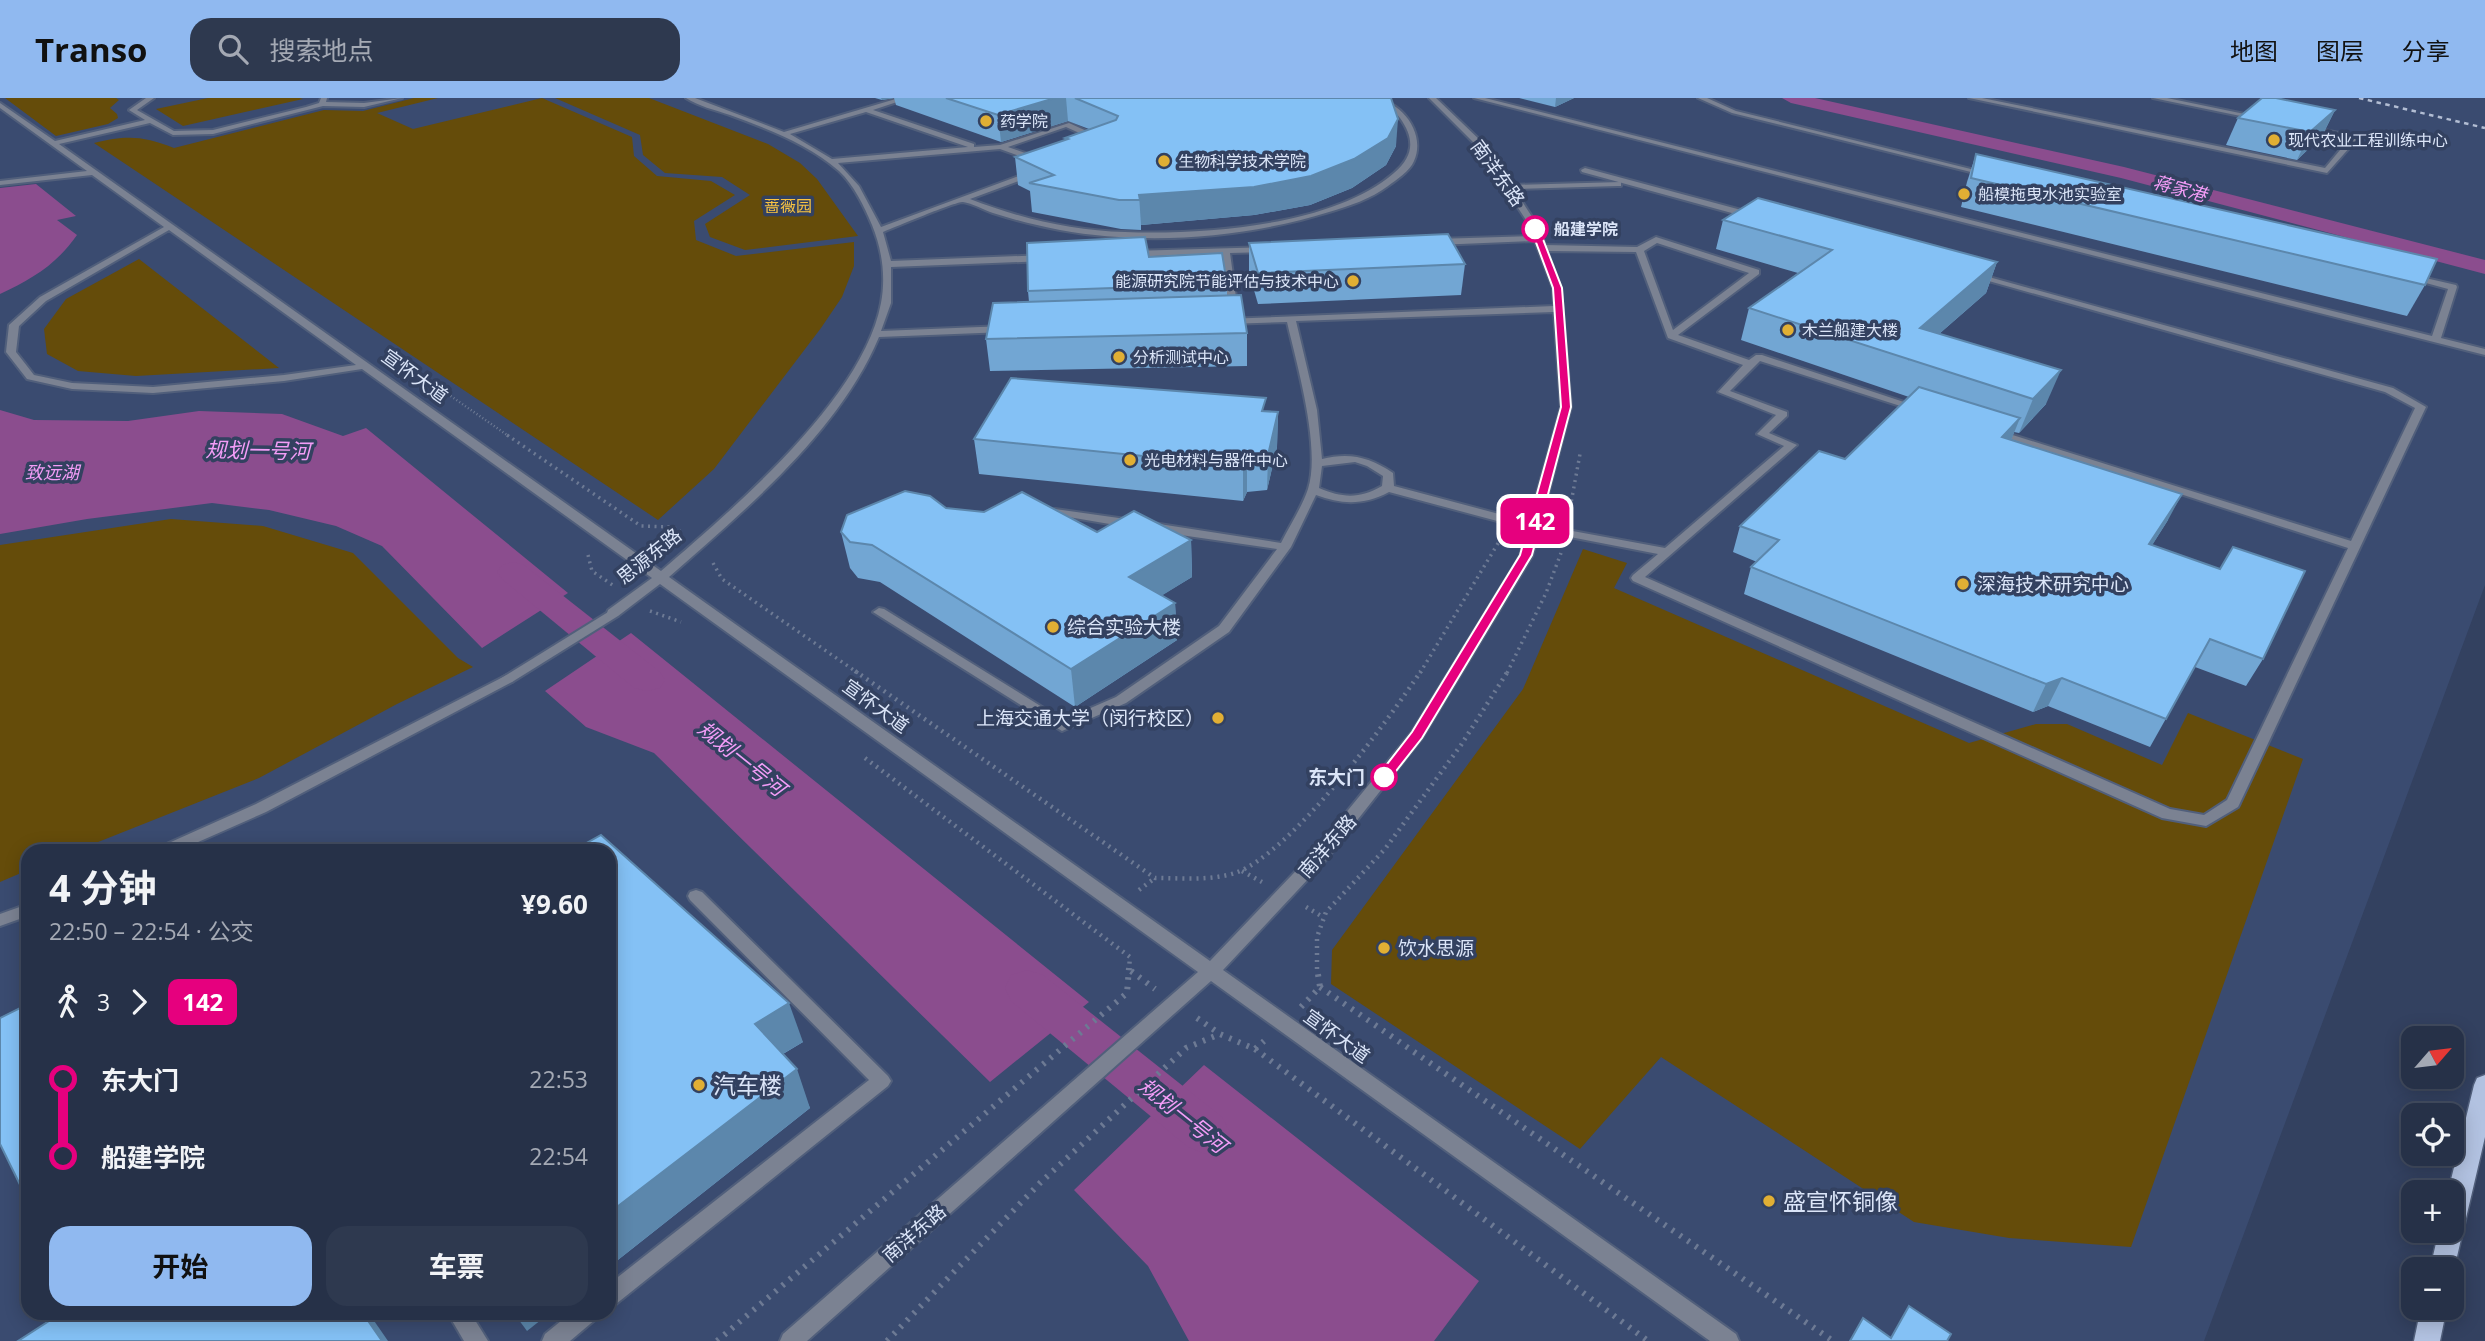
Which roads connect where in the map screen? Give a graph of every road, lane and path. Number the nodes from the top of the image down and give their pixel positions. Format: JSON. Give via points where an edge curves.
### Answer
{"nodes":[{"id":1,"x":149,"y":98,"type":"edge"},
{"id":2,"x":399,"y":98,"type":"edge"},
{"id":3,"x":689,"y":98,"type":"edge"},
{"id":4,"x":906,"y":98,"type":"edge"},
{"id":5,"x":1373,"y":98,"type":"edge"},
{"id":6,"x":1432,"y":98,"type":"edge"},
{"id":7,"x":1477,"y":98,"type":"edge"},
{"id":8,"x":1701,"y":98,"type":"edge"},
{"id":9,"x":1972,"y":98,"type":"edge"},
{"id":10,"x":2156,"y":98,"type":"edge"},
{"id":11,"x":323,"y":101,"type":"edge"},
{"id":12,"x":0,"y":104,"type":"edge"},
{"id":13,"x":867,"y":110,"type":"junction"},
{"id":14,"x":149,"y":121,"type":"junction"},
{"id":15,"x":2275,"y":121,"type":"edge"},
{"id":16,"x":2302,"y":127,"type":"edge"},
{"id":17,"x":784,"y":134,"type":"junction"},
{"id":18,"x":54,"y":143,"type":"junction"},
{"id":19,"x":1113,"y":144,"type":"edge"},
{"id":20,"x":1000,"y":147,"type":"junction"},
{"id":21,"x":978,"y":149,"type":"junction"},
{"id":22,"x":831,"y":161,"type":"junction"},
{"id":23,"x":1053,"y":166,"type":"edge"},
{"id":24,"x":1042,"y":170,"type":"edge"},
{"id":25,"x":1585,"y":170,"type":"dead end"},
{"id":26,"x":95,"y":172,"type":"junction"},
{"id":27,"x":1992,"y":175,"type":"edge"},
{"id":28,"x":0,"y":183,"type":"edge"},
{"id":29,"x":1634,"y":183,"type":"junction"},
{"id":30,"x":1507,"y":187,"type":"junction"},
{"id":31,"x":961,"y":199,"type":"junction"},
{"id":32,"x":1769,"y":220,"type":"edge"},
{"id":33,"x":171,"y":226,"type":"junction"},
{"id":34,"x":879,"y":231,"type":"junction"},
{"id":35,"x":1418,"y":243,"type":"edge"},
{"id":36,"x":1540,"y":243,"type":"junction"},
{"id":37,"x":1280,"y":248,"type":"edge"},
{"id":38,"x":1639,"y":250,"type":"junction"},
{"id":39,"x":1225,"y":251,"type":"junction"},
{"id":40,"x":1116,"y":255,"type":"edge"},
{"id":41,"x":1062,"y":257,"type":"edge"},
{"id":42,"x":888,"y":264,"type":"junction"},
{"id":43,"x":1958,"y":272,"type":"edge"},
{"id":44,"x":2398,"y":274,"type":"edge"},
{"id":45,"x":1559,"y":309,"type":"junction"},
{"id":46,"x":1291,"y":319,"type":"junction"},
{"id":47,"x":1221,"y":321,"type":"edge"},
{"id":48,"x":1235,"y":321,"type":"junction"},
{"id":49,"x":1013,"y":329,"type":"edge"},
{"id":50,"x":875,"y":334,"type":"junction"},
{"id":51,"x":1671,"y":336,"type":"junction"},
{"id":52,"x":2436,"y":339,"type":"junction"},
{"id":53,"x":2485,"y":352,"type":"edge"},
{"id":54,"x":1750,"y":364,"type":"junction"},
{"id":55,"x":366,"y":366,"type":"junction"},
{"id":56,"x":436,"y":386,"type":"dead end"},
{"id":57,"x":1930,"y":412,"type":"edge"},
{"id":58,"x":1983,"y":429,"type":"edge"},
{"id":59,"x":1317,"y":464,"type":"junction"},
{"id":60,"x":1388,"y":488,"type":"junction"},
{"id":61,"x":1312,"y":490,"type":"junction"},
{"id":62,"x":1055,"y":512,"type":"edge"},
{"id":63,"x":1510,"y":520,"type":"junction"},
{"id":64,"x":1534,"y":527,"type":"junction"},
{"id":65,"x":698,"y":543,"type":"junction"},
{"id":66,"x":2355,"y":546,"type":"junction"},
{"id":67,"x":1286,"y":547,"type":"junction"},
{"id":68,"x":1667,"y":552,"type":"junction"},
{"id":69,"x":661,"y":577,"type":"junction"},
{"id":70,"x":879,"y":612,"type":"dead end"},
{"id":71,"x":180,"y":844,"type":"edge"},
{"id":72,"x":696,"y":896,"type":"dead end"},
{"id":73,"x":21,"y":912,"type":"edge"},
{"id":74,"x":0,"y":920,"type":"edge"},
{"id":75,"x":1212,"y":970,"type":"junction"},
{"id":76,"x":1320,"y":987,"type":"dead end"},
{"id":77,"x":1128,"y":993,"type":"dead end"},
{"id":78,"x":1186,"y":1048,"type":"dead end"},
{"id":79,"x":1255,"y":1049,"type":"dead end"},
{"id":80,"x":2485,"y":1085,"type":"edge"},
{"id":81,"x":2446,"y":1257,"type":"edge"},
{"id":82,"x":616,"y":1291,"type":"edge"},
{"id":83,"x":463,"y":1320,"type":"edge"},
{"id":84,"x":579,"y":1320,"type":"edge"},
{"id":85,"x":2431,"y":1320,"type":"edge"},
{"id":86,"x":477,"y":1341,"type":"edge"},
{"id":87,"x":553,"y":1341,"type":"edge"},
{"id":88,"x":718,"y":1341,"type":"edge"},
{"id":89,"x":791,"y":1341,"type":"edge"},
{"id":90,"x":887,"y":1341,"type":"edge"},
{"id":91,"x":1648,"y":1341,"type":"edge"},
{"id":92,"x":1728,"y":1341,"type":"edge"},
{"id":93,"x":1833,"y":1341,"type":"edge"},
{"id":94,"x":2427,"y":1341,"type":"edge"}],
"edges":[{"from":1,"to":14,"type":"street","via":[[132,110]]},
{"from":2,"to":11,"type":"street","via":[[364,105]]},
{"from":3,"to":17,"type":"street","name":"思源东路"},
{"from":4,"to":13,"type":"street"},
{"from":5,"to":31,"type":"street","via":[[1402,114],[1415,139],[1411,162],[1387,186],[1318,214],[1267,225],[1166,234],[1091,233],[1005,216]]},
{"from":6,"to":30,"type":"street","name":"南洋东路","via":[[1481,146]]},
{"from":7,"to":52,"type":"street"},
{"from":8,"to":27,"type":"street","via":[[1734,113]]},
{"from":9,"to":16,"type":"street","via":[[2327,171],[2354,137]]},
{"from":10,"to":15,"type":"street"},
{"from":11,"to":14,"type":"street","via":[[213,131],[173,133]]},
{"from":12,"to":18,"type":"street","name":"宣怀大道"},
{"from":13,"to":17,"type":"street"},
{"from":13,"to":21,"type":"street"},
{"from":14,"to":18,"type":"street"},
{"from":17,"to":22,"type":"street","name":"思源东路"},
{"from":18,"to":26,"type":"street","name":"宣怀大道"},
{"from":19,"to":20,"type":"street","via":[[1066,125]]},
{"from":20,"to":21,"type":"street"},
{"from":20,"to":23,"type":"street"},
{"from":21,"to":22,"type":"street"},
{"from":22,"to":34,"type":"street","name":"思源东路","via":[[863,198]]},
{"from":24,"to":31,"type":"street"},
{"from":25,"to":29,"type":"street"},
{"from":26,"to":28,"type":"street"},
{"from":26,"to":33,"type":"street","name":"宣怀大道"},
{"from":29,"to":30,"type":"street"},
{"from":29,"to":32,"type":"street"},
{"from":30,"to":36,"type":"street","name":"南洋东路"},
{"from":31,"to":34,"type":"street"},
{"from":33,"to":55,"type":"street","name":"宣怀大道"},
{"from":33,"to":55,"type":"street","via":[[43,299],[13,325],[11,352],[31,377],[72,386],[153,390]]},
{"from":34,"to":42,"type":"street","name":"思源东路"},
{"from":35,"to":36,"type":"street"},
{"from":36,"to":38,"type":"street"},
{"from":36,"to":45,"type":"street","name":"南洋东路","via":[[1557,288]]},
{"from":37,"to":39,"type":"street"},
{"from":38,"to":51,"type":"street"},
{"from":38,"to":51,"type":"street","via":[[1656,240],[1756,272]]},
{"from":39,"to":40,"type":"street"},
{"from":39,"to":48,"type":"street"},
{"from":41,"to":42,"type":"street"},
{"from":42,"to":50,"type":"street","name":"思源东路","via":[[884,313]]},
{"from":43,"to":66,"type":"street","via":[[2389,390],[2421,407]]},
{"from":44,"to":52,"type":"street","via":[[2453,287]]},
{"from":45,"to":46,"type":"street"},
{"from":45,"to":64,"type":"street","name":"南洋东路","via":[[1566,407]]},
{"from":46,"to":48,"type":"street"},
{"from":46,"to":59,"type":"street","via":[[1312,410]]},
{"from":47,"to":48,"type":"street"},
{"from":49,"to":50,"type":"street"},
{"from":50,"to":65,"type":"street","name":"思源东路","via":[[863,362],[802,445]]},
{"from":51,"to":54,"type":"street"},
{"from":52,"to":53,"type":"street"},
{"from":54,"to":57,"type":"street","via":[[1759,357]]},
{"from":54,"to":68,"type":"street","via":[[1723,392],[1783,414],[1762,434],[1792,445]]},
{"from":55,"to":69,"type":"street","name":"宣怀大道"},
{"from":56,"to":65,"type":"path","via":[[641,526],[673,527]]},
{"from":58,"to":66,"type":"street"},
{"from":59,"to":60,"type":"street","via":[[1339,457],[1369,461],[1389,475]]},
{"from":59,"to":61,"type":"street"},
{"from":60,"to":61,"type":"street","via":[[1369,499],[1335,500]]},
{"from":60,"to":63,"type":"street"},
{"from":61,"to":67,"type":"street"},
{"from":62,"to":67,"type":"street"},
{"from":63,"to":64,"type":"street"},
{"from":63,"to":65,"type":"path","via":[[1467,602],[1347,772],[1272,852],[1241,870],[1196,878],[1155,878],[722,579],[713,564],[715,553]]},
{"from":64,"to":68,"type":"street"},
{"from":64,"to":75,"type":"street","name":"南洋东路","via":[[1526,555],[1417,735],[1319,857]]},
{"from":65,"to":69,"type":"street","name":"思源东路"},
{"from":66,"to":68,"type":"street","via":[[2232,803],[2206,821],[2167,814],[1637,578]]},
{"from":67,"to":70,"type":"street","via":[[1224,629],[1121,700],[1062,726]]},
{"from":69,"to":71,"type":"street","name":"思源东路","via":[[613,613],[507,679]]},
{"from":69,"to":75,"type":"street","name":"宣怀大道"},
{"from":72,"to":82,"type":"street","via":[[882,1081]]},
{"from":73,"to":74,"type":"street"},
{"from":75,"to":89,"type":"street","name":"南洋东路"},
{"from":75,"to":92,"type":"street","name":"宣怀大道"},
{"from":76,"to":93,"type":"path"},
{"from":77,"to":88,"type":"path"},
{"from":78,"to":90,"type":"path","via":[[1040,1183]]},
{"from":79,"to":91,"type":"path"},
{"from":80,"to":81,"type":"main road"},
{"from":83,"to":86,"type":"street"},
{"from":84,"to":87,"type":"street"},
{"from":85,"to":94,"type":"main road"}]}
